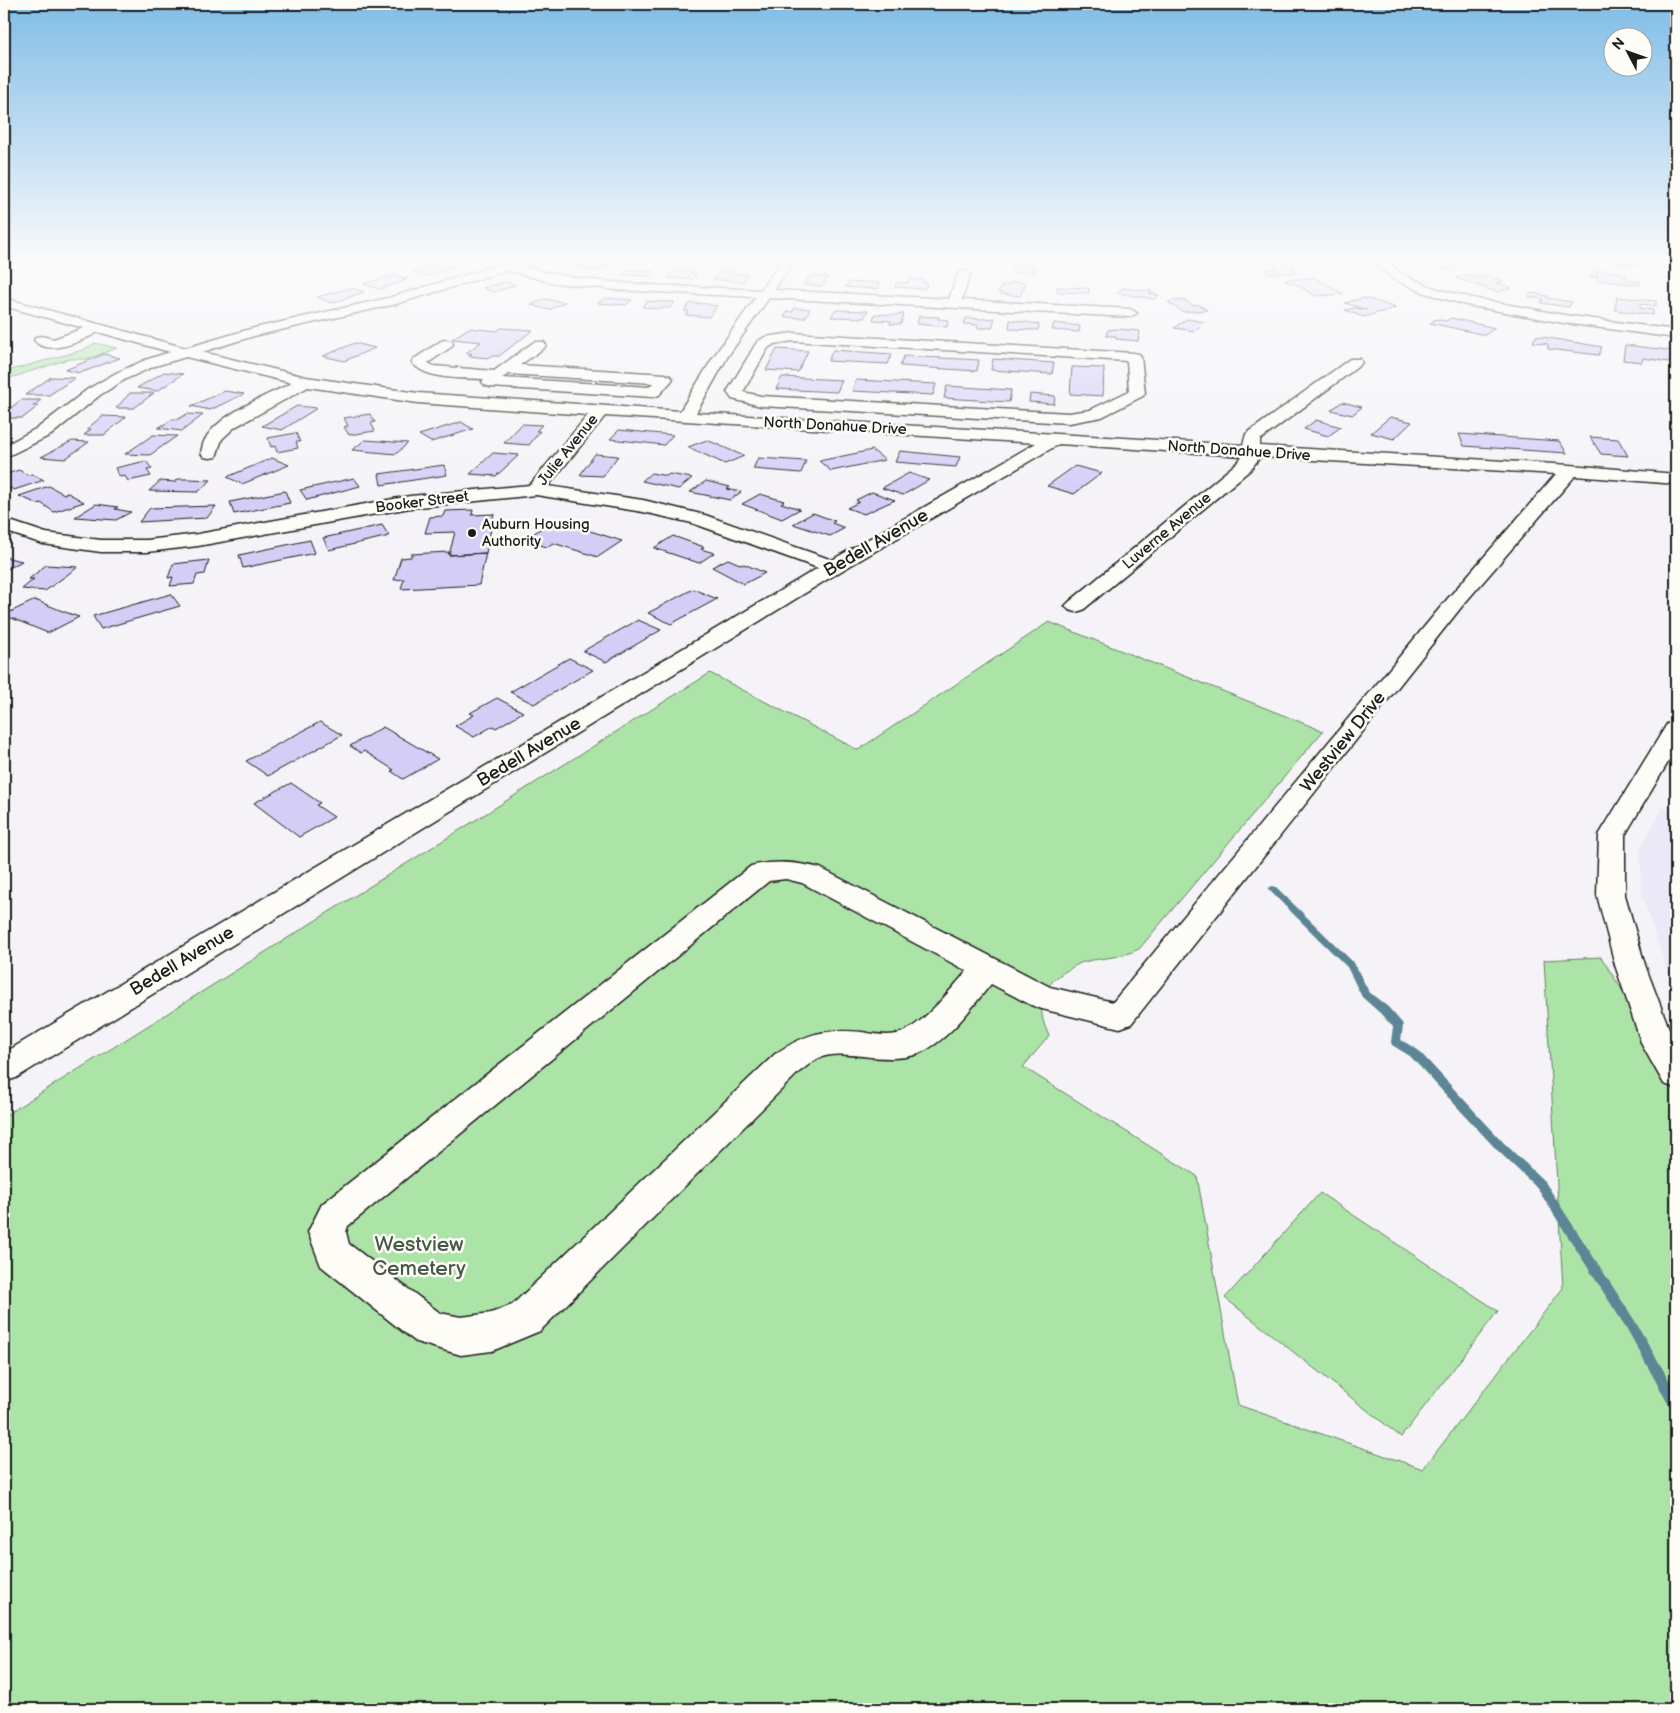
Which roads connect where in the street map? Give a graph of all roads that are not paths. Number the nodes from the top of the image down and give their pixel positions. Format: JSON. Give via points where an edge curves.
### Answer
{"nodes":[{"id":1,"x":67,"y":340,"type":"edge"},
{"id":2,"x":143,"y":340,"type":"edge"},
{"id":3,"x":226,"y":340,"type":"edge"},
{"id":4,"x":732,"y":340,"type":"edge"},
{"id":5,"x":770,"y":340,"type":"edge"},
{"id":6,"x":843,"y":340,"type":"edge"},
{"id":7,"x":54,"y":344,"type":"dead end"},
{"id":8,"x":446,"y":344,"type":"dead end"},
{"id":9,"x":538,"y":345,"type":"dead end"},
{"id":10,"x":185,"y":352,"type":"junction"},
{"id":11,"x":721,"y":356,"type":"junction"},
{"id":12,"x":756,"y":357,"type":"junction"},
{"id":13,"x":1355,"y":362,"type":"dead end"},
{"id":14,"x":497,"y":376,"type":"junction"},
{"id":15,"x":306,"y":382,"type":"junction"},
{"id":16,"x":470,"y":402,"type":"junction"},
{"id":17,"x":888,"y":408,"type":"junction"},
{"id":18,"x":600,"y":411,"type":"junction"},
{"id":19,"x":685,"y":417,"type":"junction"},
{"id":20,"x":880,"y":428,"type":"junction"},
{"id":21,"x":1056,"y":439,"type":"junction"},
{"id":22,"x":1251,"y":452,"type":"junction"},
{"id":23,"x":4,"y":453,"type":"edge"},
{"id":24,"x":210,"y":453,"type":"dead end"},
{"id":25,"x":1570,"y":470,"type":"junction"},
{"id":26,"x":1676,"y":479,"type":"edge"},
{"id":27,"x":536,"y":490,"type":"junction"},
{"id":28,"x":4,"y":526,"type":"edge"},
{"id":29,"x":834,"y":567,"type":"junction"},
{"id":30,"x":1076,"y":606,"type":"dead end"},
{"id":31,"x":1676,"y":729,"type":"edge"},
{"id":32,"x":988,"y":968,"type":"junction"},
{"id":33,"x":4,"y":1069,"type":"edge"},
{"id":34,"x":1676,"y":1075,"type":"edge"}],
"edges":[{"from":1,"to":7,"type":"street"},
{"from":2,"to":10,"type":"street","name":"North Donahue Drive"},
{"from":3,"to":10,"type":"street"},
{"from":4,"to":11,"type":"street"},
{"from":5,"to":12,"type":"street","via":[[762,344]]},
{"from":6,"to":17,"type":"street","via":[[1134,357],[1137,393],[1100,413],[1081,418]]},
{"from":8,"to":14,"type":"street","via":[[419,362],[422,366],[431,370]]},
{"from":9,"to":14,"type":"street"},
{"from":10,"to":15,"type":"street","name":"North Donahue Drive"},
{"from":10,"to":23,"type":"street","via":[[121,376],[94,392],[45,431]]},
{"from":11,"to":12,"type":"street"},
{"from":11,"to":19,"type":"street"},
{"from":12,"to":17,"type":"street","via":[[736,392],[738,396],[761,401]]},
{"from":13,"to":22,"type":"street","name":"Luverne Avenue","via":[[1252,438]]},
{"from":14,"to":14,"type":"street","via":[[653,392],[665,379]]},
{"from":14,"to":16,"type":"street"},
{"from":15,"to":16,"type":"street","name":"North Donahue Drive"},
{"from":15,"to":24,"type":"street","via":[[260,405],[214,436]]},
{"from":16,"to":18,"type":"street","name":"North Donahue Drive"},
{"from":17,"to":20,"type":"street"},
{"from":18,"to":19,"type":"street","name":"North Donahue Drive"},
{"from":18,"to":27,"type":"street","name":"Julie Avenue"},
{"from":19,"to":20,"type":"street","name":"North Donahue Drive"},
{"from":20,"to":21,"type":"street","name":"North Donahue Drive"},
{"from":21,"to":22,"type":"street","name":"North Donahue Drive"},
{"from":21,"to":29,"type":"street","name":"Bedell Avenue"},
{"from":22,"to":25,"type":"street","name":"North Donahue Drive"},
{"from":22,"to":30,"type":"street","name":"Luverne Avenue","via":[[1244,466]]},
{"from":25,"to":26,"type":"street","name":"North Donahue Drive"},
{"from":25,"to":32,"type":"street","name":"Westview Drive","via":[[1456,601],[1120,1016],[1042,997]]},
{"from":27,"to":28,"type":"street","name":"Booker Street","via":[[410,502],[147,546],[101,546],[43,538]]},
{"from":27,"to":29,"type":"street","name":"Booker Street","via":[[643,506],[698,519]]},
{"from":29,"to":33,"type":"street","name":"Bedell Avenue"},
{"from":31,"to":34,"type":"street","via":[[1612,835],[1611,895],[1630,965],[1655,1036]]},
{"from":32,"to":32,"type":"street","via":[[810,875],[786,870],[761,873],[336,1215],[327,1232],[334,1254],[430,1329],[461,1336],[492,1332],[526,1318],[787,1063],[812,1047],[838,1042],[881,1046],[908,1044],[930,1030]]}]}
